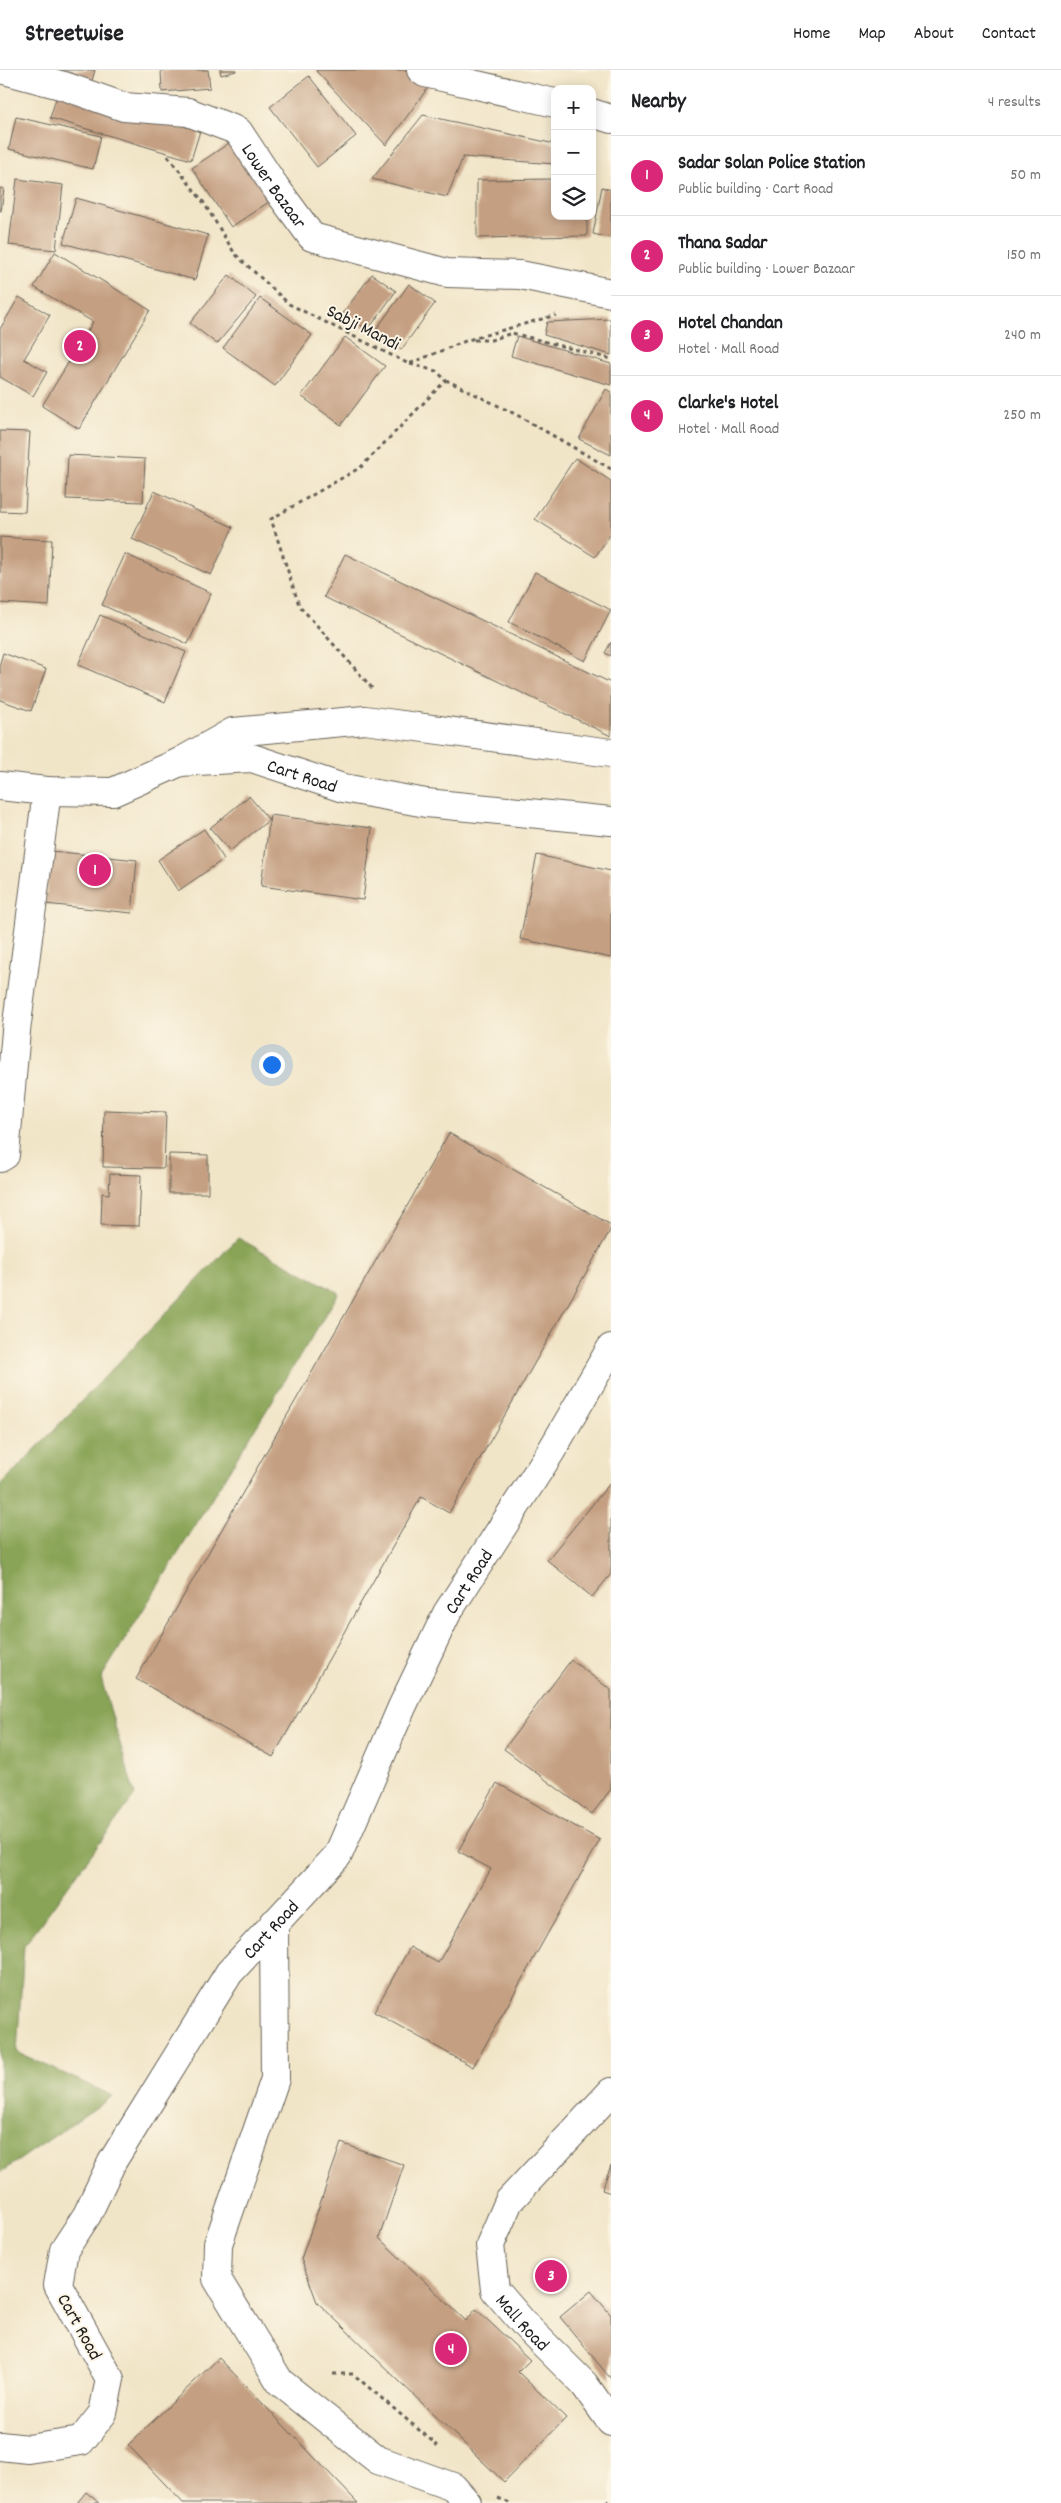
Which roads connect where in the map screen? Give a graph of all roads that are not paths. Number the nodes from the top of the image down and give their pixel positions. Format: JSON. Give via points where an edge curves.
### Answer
{"nodes":[{"id":1,"x":4,"y":70,"type":"edge"},
{"id":2,"x":421,"y":70,"type":"edge"},
{"id":3,"x":551,"y":102,"type":"edge"},
{"id":4,"x":596,"y":114,"type":"edge"},
{"id":5,"x":611,"y":119,"type":"edge"},
{"id":6,"x":611,"y":293,"type":"edge"},
{"id":7,"x":611,"y":753,"type":"edge"},
{"id":8,"x":180,"y":762,"type":"junction"},
{"id":9,"x":0,"y":786,"type":"edge"},
{"id":10,"x":47,"y":791,"type":"junction"},
{"id":11,"x":611,"y":822,"type":"edge"},
{"id":12,"x":0,"y":1158,"type":"edge"},
{"id":13,"x":611,"y":1348,"type":"edge"},
{"id":14,"x":274,"y":1923,"type":"junction"},
{"id":15,"x":611,"y":2092,"type":"edge"},
{"id":16,"x":611,"y":2422,"type":"edge"},
{"id":17,"x":0,"y":2446,"type":"edge"},
{"id":18,"x":467,"y":2503,"type":"edge"}],
"edges":[{"from":1,"to":6,"type":"street","name":"Lower Bazaar","via":[[124,107],[188,112],[238,131],[312,236],[447,273],[520,275]]},
{"from":2,"to":3,"type":"street"},
{"from":4,"to":5,"type":"street"},
{"from":7,"to":8,"type":"street","via":[[365,720],[233,732]]},
{"from":8,"to":10,"type":"street","name":"Cart Road","via":[[113,792]]},
{"from":8,"to":11,"type":"street","name":"Cart Road","via":[[252,758],[343,788],[426,803]]},
{"from":9,"to":10,"type":"street","name":"Cart Road"},
{"from":10,"to":12,"type":"street","via":[[16,1031],[5,1155]]},
{"from":13,"to":14,"type":"street","name":"Cart Road","via":[[550,1453],[447,1613],[338,1854]]},
{"from":14,"to":17,"type":"street","name":"Cart Road","via":[[229,1973],[112,2162],[87,2216],[64,2250],[58,2285],[110,2378],[103,2413],[81,2441],[28,2449]]},
{"from":14,"to":18,"type":"street","via":[[275,2079],[218,2244],[218,2279],[280,2382],[378,2460],[453,2487]]},
{"from":15,"to":16,"type":"street","name":"Mall Road","via":[[509,2201],[490,2245],[495,2290],[584,2384]]}]}
